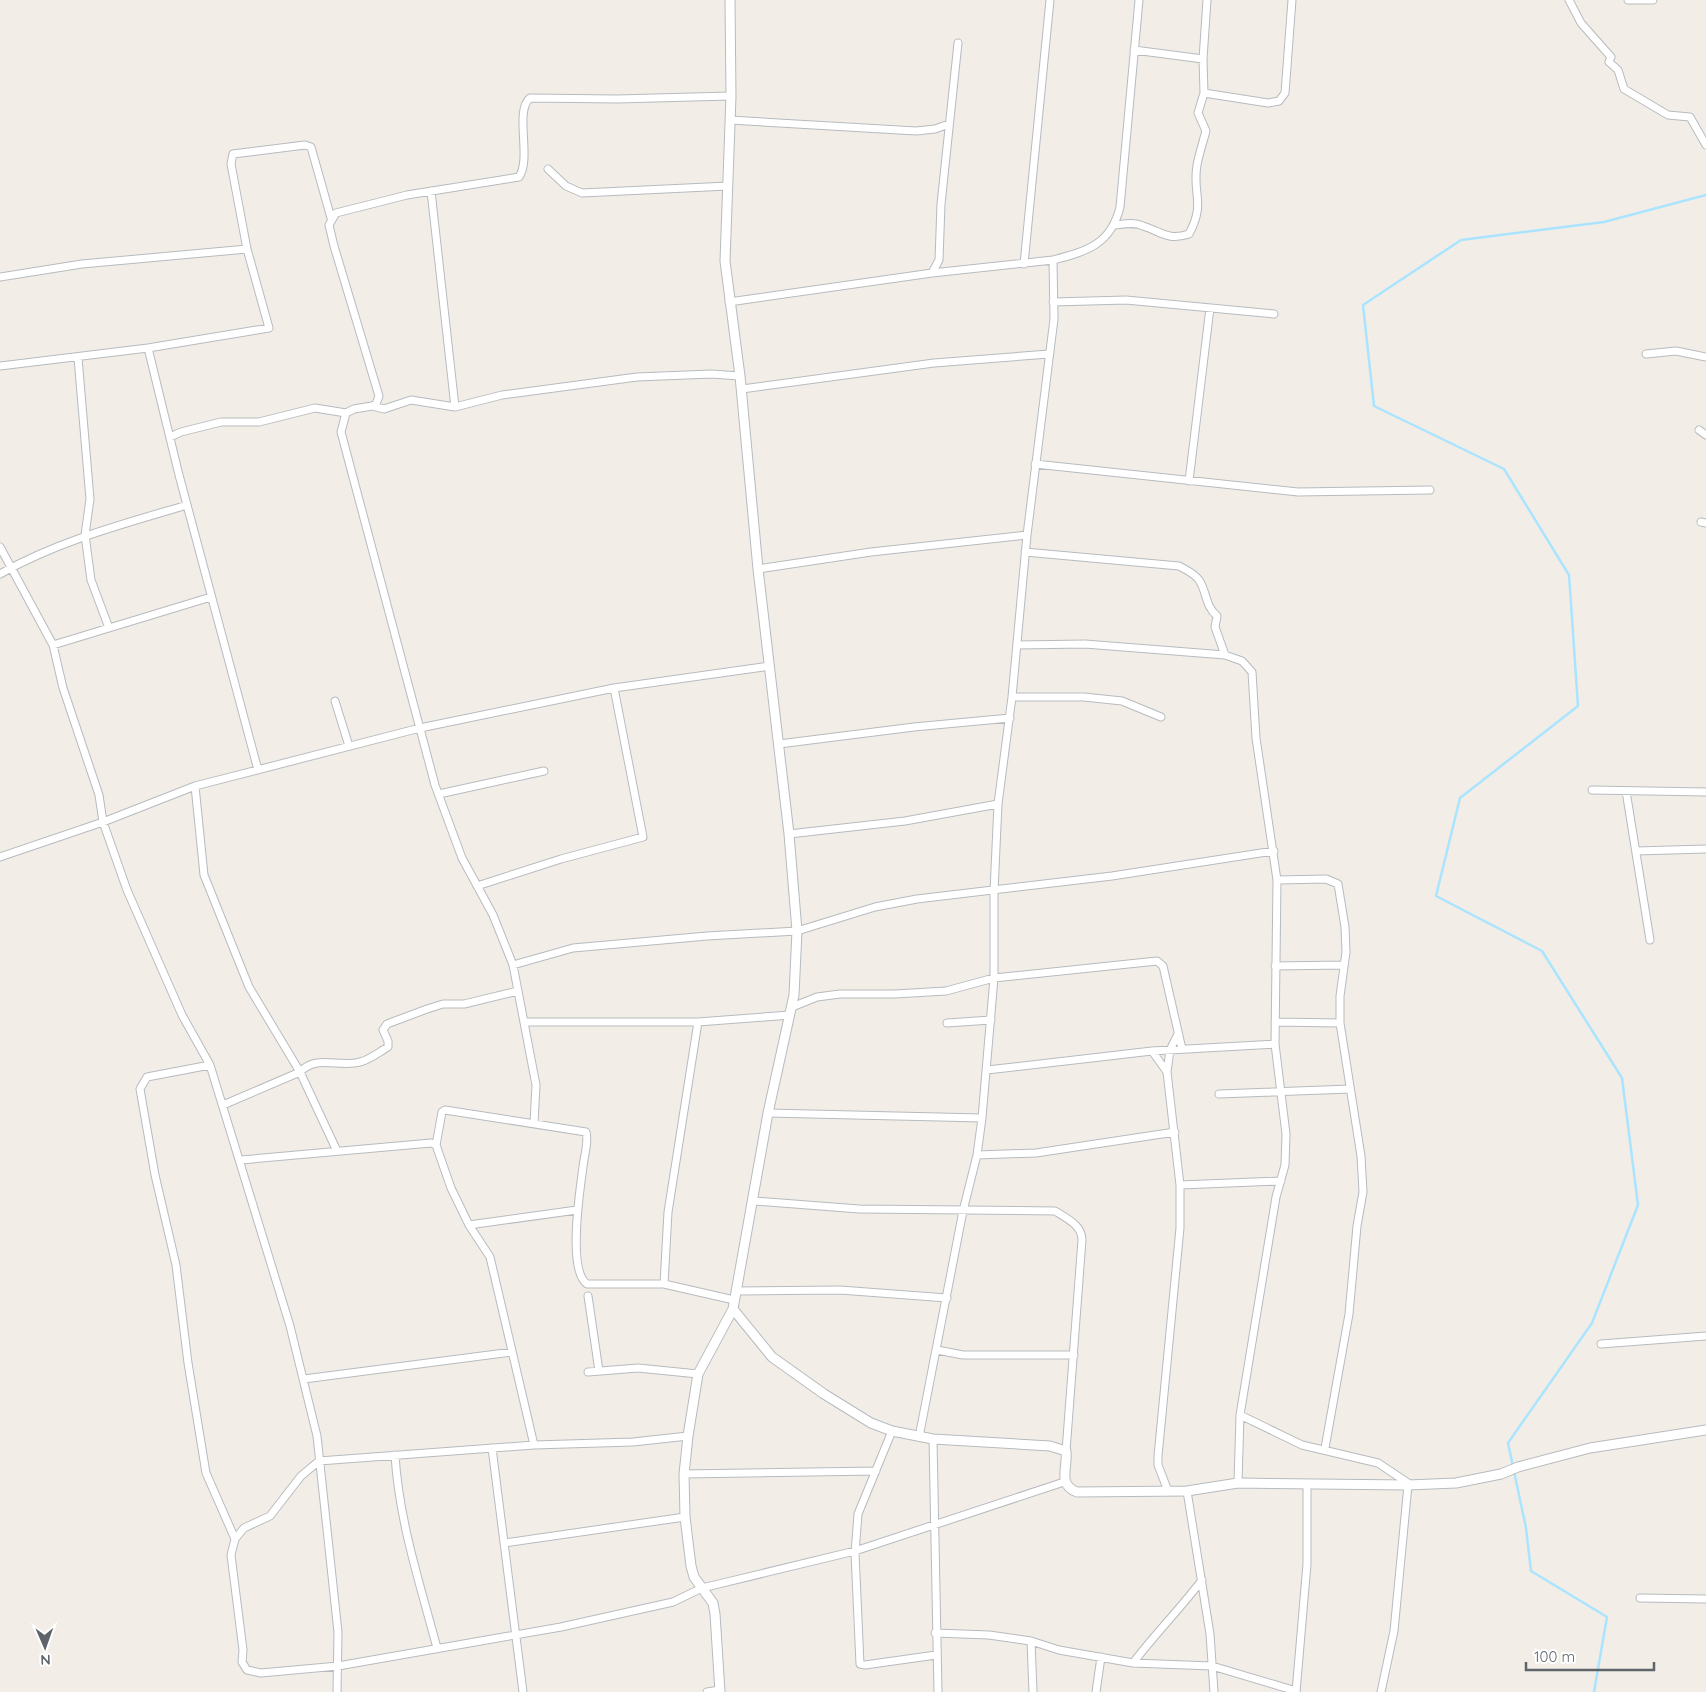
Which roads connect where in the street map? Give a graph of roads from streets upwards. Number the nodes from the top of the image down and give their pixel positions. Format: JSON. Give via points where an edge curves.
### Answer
{"nodes":[{"id":1,"x":730,"y":0,"type":"edge"},
{"id":2,"x":1050,"y":0,"type":"edge"},
{"id":3,"x":1139,"y":0,"type":"edge"},
{"id":4,"x":1207,"y":0,"type":"edge"},
{"id":5,"x":1292,"y":0,"type":"edge"},
{"id":6,"x":1568,"y":0,"type":"edge"},
{"id":7,"x":1628,"y":0,"type":"edge"},
{"id":8,"x":1653,"y":0,"type":"edge"},
{"id":9,"x":958,"y":43,"type":"dead end"},
{"id":10,"x":1134,"y":50,"type":"junction"},
{"id":11,"x":1203,"y":59,"type":"junction"},
{"id":12,"x":1204,"y":93,"type":"junction"},
{"id":13,"x":730,"y":96,"type":"junction"},
{"id":14,"x":730,"y":120,"type":"junction"},
{"id":15,"x":949,"y":124,"type":"junction"},
{"id":16,"x":1706,"y":145,"type":"edge"},
{"id":17,"x":548,"y":169,"type":"dead end"},
{"id":18,"x":728,"y":186,"type":"junction"},
{"id":19,"x":431,"y":192,"type":"junction"},
{"id":20,"x":331,"y":218,"type":"junction"},
{"id":21,"x":1115,"y":225,"type":"junction"},
{"id":22,"x":247,"y":249,"type":"junction"},
{"id":23,"x":939,"y":260,"type":"junction"},
{"id":24,"x":1053,"y":260,"type":"junction"},
{"id":25,"x":1024,"y":264,"type":"junction"},
{"id":26,"x":945,"y":272,"type":"junction"},
{"id":27,"x":932,"y":273,"type":"junction"},
{"id":28,"x":0,"y":277,"type":"edge"},
{"id":29,"x":729,"y":302,"type":"junction"},
{"id":30,"x":1053,"y":302,"type":"junction"},
{"id":31,"x":1210,"y":308,"type":"junction"},
{"id":32,"x":1274,"y":314,"type":"dead end"},
{"id":33,"x":148,"y":348,"type":"junction"},
{"id":34,"x":1049,"y":354,"type":"junction"},
{"id":35,"x":1646,"y":354,"type":"dead end"},
{"id":36,"x":1706,"y":357,"type":"edge"},
{"id":37,"x":78,"y":358,"type":"junction"},
{"id":38,"x":0,"y":366,"type":"edge"},
{"id":39,"x":740,"y":376,"type":"junction"},
{"id":40,"x":742,"y":389,"type":"junction"},
{"id":41,"x":372,"y":406,"type":"junction"},
{"id":42,"x":455,"y":407,"type":"junction"},
{"id":43,"x":346,"y":413,"type":"junction"},
{"id":44,"x":1699,"y":430,"type":"dead end"},
{"id":45,"x":1706,"y":435,"type":"edge"},
{"id":46,"x":170,"y":437,"type":"junction"},
{"id":47,"x":1035,"y":464,"type":"junction"},
{"id":48,"x":1189,"y":481,"type":"junction"},
{"id":49,"x":1430,"y":490,"type":"dead end"},
{"id":50,"x":187,"y":505,"type":"junction"},
{"id":51,"x":85,"y":535,"type":"junction"},
{"id":52,"x":1027,"y":535,"type":"junction"},
{"id":53,"x":0,"y":547,"type":"edge"},
{"id":54,"x":1025,"y":552,"type":"junction"},
{"id":55,"x":11,"y":568,"type":"junction"},
{"id":56,"x":758,"y":569,"type":"junction"},
{"id":57,"x":0,"y":574,"type":"edge"},
{"id":58,"x":211,"y":597,"type":"junction"},
{"id":59,"x":109,"y":628,"type":"junction"},
{"id":60,"x":53,"y":645,"type":"junction"},
{"id":61,"x":1017,"y":646,"type":"junction"},
{"id":62,"x":1225,"y":655,"type":"junction"},
{"id":63,"x":770,"y":666,"type":"junction"},
{"id":64,"x":614,"y":688,"type":"junction"},
{"id":65,"x":1012,"y":697,"type":"junction"},
{"id":66,"x":335,"y":701,"type":"dead end"},
{"id":67,"x":1161,"y":716,"type":"dead end"},
{"id":68,"x":1010,"y":718,"type":"junction"},
{"id":69,"x":420,"y":728,"type":"junction"},
{"id":70,"x":779,"y":744,"type":"junction"},
{"id":71,"x":349,"y":746,"type":"junction"},
{"id":72,"x":258,"y":770,"type":"junction"},
{"id":73,"x":544,"y":770,"type":"dead end"},
{"id":74,"x":195,"y":786,"type":"junction"},
{"id":75,"x":1592,"y":790,"type":"dead end"},
{"id":76,"x":1626,"y":791,"type":"junction"},
{"id":77,"x":1706,"y":792,"type":"edge"},
{"id":78,"x":438,"y":794,"type":"junction"},
{"id":79,"x":998,"y":804,"type":"junction"},
{"id":80,"x":103,"y":822,"type":"junction"},
{"id":81,"x":789,"y":834,"type":"junction"},
{"id":82,"x":1706,"y":849,"type":"edge"},
{"id":83,"x":1274,"y":851,"type":"junction"},
{"id":84,"x":1636,"y":851,"type":"junction"},
{"id":85,"x":0,"y":857,"type":"edge"},
{"id":86,"x":1277,"y":880,"type":"junction"},
{"id":87,"x":477,"y":886,"type":"junction"},
{"id":88,"x":994,"y":891,"type":"junction"},
{"id":89,"x":797,"y":931,"type":"junction"},
{"id":90,"x":1650,"y":940,"type":"dead end"},
{"id":91,"x":512,"y":965,"type":"junction"},
{"id":92,"x":1344,"y":965,"type":"junction"},
{"id":93,"x":1275,"y":966,"type":"junction"},
{"id":94,"x":994,"y":978,"type":"junction"},
{"id":95,"x":518,"y":991,"type":"junction"},
{"id":96,"x":791,"y":1011,"type":"junction"},
{"id":97,"x":991,"y":1020,"type":"junction"},
{"id":98,"x":524,"y":1022,"type":"junction"},
{"id":99,"x":698,"y":1022,"type":"junction"},
{"id":100,"x":1275,"y":1022,"type":"junction"},
{"id":101,"x":947,"y":1023,"type":"dead end"},
{"id":102,"x":1340,"y":1023,"type":"junction"},
{"id":103,"x":1178,"y":1034,"type":"junction"},
{"id":104,"x":1275,"y":1044,"type":"junction"},
{"id":105,"x":1182,"y":1048,"type":"junction"},
{"id":106,"x":1170,"y":1050,"type":"junction"},
{"id":107,"x":1152,"y":1051,"type":"junction"},
{"id":108,"x":210,"y":1065,"type":"junction"},
{"id":109,"x":987,"y":1070,"type":"junction"},
{"id":110,"x":300,"y":1072,"type":"junction"},
{"id":111,"x":1167,"y":1072,"type":"junction"},
{"id":112,"x":1350,"y":1089,"type":"junction"},
{"id":113,"x":1282,"y":1092,"type":"junction"},
{"id":114,"x":1219,"y":1094,"type":"dead end"},
{"id":115,"x":223,"y":1105,"type":"junction"},
{"id":116,"x":768,"y":1113,"type":"junction"},
{"id":117,"x":982,"y":1118,"type":"junction"},
{"id":118,"x":534,"y":1123,"type":"junction"},
{"id":119,"x":1175,"y":1132,"type":"junction"},
{"id":120,"x":436,"y":1145,"type":"junction"},
{"id":121,"x":337,"y":1151,"type":"junction"},
{"id":122,"x":978,"y":1155,"type":"junction"},
{"id":123,"x":241,"y":1160,"type":"junction"},
{"id":124,"x":1281,"y":1181,"type":"junction"},
{"id":125,"x":1180,"y":1185,"type":"junction"},
{"id":126,"x":754,"y":1201,"type":"junction"},
{"id":127,"x":578,"y":1210,"type":"junction"},
{"id":128,"x":963,"y":1211,"type":"junction"},
{"id":129,"x":469,"y":1225,"type":"junction"},
{"id":130,"x":664,"y":1284,"type":"junction"},
{"id":131,"x":588,"y":1296,"type":"dead end"},
{"id":132,"x":946,"y":1298,"type":"junction"},
{"id":133,"x":734,"y":1300,"type":"junction"},
{"id":134,"x":1706,"y":1336,"type":"edge"},
{"id":135,"x":1600,"y":1344,"type":"dead end"},
{"id":136,"x":937,"y":1350,"type":"junction"},
{"id":137,"x":512,"y":1352,"type":"junction"},
{"id":138,"x":1074,"y":1355,"type":"junction"},
{"id":139,"x":599,"y":1371,"type":"junction"},
{"id":140,"x":588,"y":1372,"type":"dead end"},
{"id":141,"x":698,"y":1374,"type":"junction"},
{"id":142,"x":304,"y":1378,"type":"junction"},
{"id":143,"x":1240,"y":1415,"type":"junction"},
{"id":144,"x":1706,"y":1430,"type":"edge"},
{"id":145,"x":892,"y":1431,"type":"junction"},
{"id":146,"x":688,"y":1436,"type":"junction"},
{"id":147,"x":919,"y":1437,"type":"junction"},
{"id":148,"x":932,"y":1439,"type":"junction"},
{"id":149,"x":534,"y":1445,"type":"junction"},
{"id":150,"x":492,"y":1448,"type":"junction"},
{"id":151,"x":1325,"y":1448,"type":"junction"},
{"id":152,"x":1066,"y":1451,"type":"junction"},
{"id":153,"x":395,"y":1455,"type":"junction"},
{"id":154,"x":319,"y":1461,"type":"junction"},
{"id":155,"x":876,"y":1471,"type":"junction"},
{"id":156,"x":684,"y":1474,"type":"junction"},
{"id":157,"x":1064,"y":1482,"type":"junction"},
{"id":158,"x":1238,"y":1483,"type":"junction"},
{"id":159,"x":1307,"y":1484,"type":"junction"},
{"id":160,"x":1409,"y":1485,"type":"junction"},
{"id":161,"x":1168,"y":1491,"type":"junction"},
{"id":162,"x":1187,"y":1491,"type":"junction"},
{"id":163,"x":685,"y":1517,"type":"junction"},
{"id":164,"x":936,"y":1524,"type":"junction"},
{"id":165,"x":236,"y":1539,"type":"junction"},
{"id":166,"x":504,"y":1544,"type":"junction"},
{"id":167,"x":856,"y":1552,"type":"junction"},
{"id":168,"x":1202,"y":1580,"type":"junction"},
{"id":169,"x":702,"y":1588,"type":"junction"},
{"id":170,"x":1640,"y":1598,"type":"dead end"},
{"id":171,"x":1706,"y":1599,"type":"edge"},
{"id":172,"x":935,"y":1633,"type":"junction"},
{"id":173,"x":516,"y":1634,"type":"junction"},
{"id":174,"x":1031,"y":1641,"type":"junction"},
{"id":175,"x":437,"y":1648,"type":"junction"},
{"id":176,"x":936,"y":1655,"type":"junction"},
{"id":177,"x":1101,"y":1657,"type":"junction"},
{"id":178,"x":1133,"y":1663,"type":"junction"},
{"id":179,"x":338,"y":1666,"type":"junction"},
{"id":180,"x":1212,"y":1666,"type":"junction"},
{"id":181,"x":720,"y":1691,"type":"edge"},
{"id":182,"x":1296,"y":1691,"type":"edge"},
{"id":183,"x":337,"y":1692,"type":"edge"},
{"id":184,"x":523,"y":1692,"type":"edge"},
{"id":185,"x":706,"y":1692,"type":"edge"},
{"id":186,"x":938,"y":1692,"type":"edge"},
{"id":187,"x":1033,"y":1692,"type":"edge"},
{"id":188,"x":1096,"y":1692,"type":"edge"},
{"id":189,"x":1214,"y":1692,"type":"edge"},
{"id":190,"x":1381,"y":1692,"type":"edge"}],
"edges":[{"from":1,"to":13,"type":"street"},
{"from":2,"to":25,"type":"street"},
{"from":3,"to":10,"type":"street"},
{"from":4,"to":11,"type":"street"},
{"from":5,"to":12,"type":"street","via":[[1285,93],[1279,101],[1268,103]]},
{"from":6,"to":16,"type":"street","via":[[1581,23],[1611,56],[1609,62],[1618,70],[1624,89],[1668,115],[1690,118]]},
{"from":7,"to":8,"type":"street"},
{"from":9,"to":15,"type":"street"},
{"from":10,"to":11,"type":"street"},
{"from":10,"to":21,"type":"street","via":[[1120,207]]},
{"from":11,"to":12,"type":"street"},
{"from":12,"to":21,"type":"street","via":[[1198,113],[1206,131],[1197,166],[1200,202],[1197,219],[1189,234],[1177,238],[1143,225]]},
{"from":13,"to":14,"type":"street"},
{"from":13,"to":19,"type":"street","via":[[530,98],[524,106],[524,160],[519,177]]},
{"from":14,"to":15,"type":"street","via":[[916,131]]},
{"from":14,"to":18,"type":"street"},
{"from":15,"to":23,"type":"street"},
{"from":17,"to":18,"type":"street","via":[[566,186],[582,193]]},
{"from":18,"to":29,"type":"street","via":[[725,261]]},
{"from":19,"to":20,"type":"street","via":[[336,213]]},
{"from":19,"to":42,"type":"street"},
{"from":20,"to":22,"type":"street","via":[[311,147],[304,145],[233,154],[230,164]]},
{"from":20,"to":41,"type":"street","via":[[329,225],[334,246],[379,396]]},
{"from":21,"to":24,"type":"street","via":[[1096,244]]},
{"from":22,"to":28,"type":"street","via":[[82,264]]},
{"from":22,"to":33,"type":"street","via":[[269,328]]},
{"from":23,"to":26,"type":"street"},
{"from":23,"to":27,"type":"street"},
{"from":24,"to":25,"type":"street"},
{"from":24,"to":30,"type":"street"},
{"from":25,"to":26,"type":"street"},
{"from":26,"to":27,"type":"street"},
{"from":27,"to":29,"type":"street"},
{"from":29,"to":39,"type":"street"},
{"from":30,"to":31,"type":"street","via":[[1126,300]]},
{"from":30,"to":34,"type":"street"},
{"from":31,"to":32,"type":"street"},
{"from":31,"to":48,"type":"street"},
{"from":33,"to":37,"type":"street"},
{"from":33,"to":46,"type":"street"},
{"from":34,"to":40,"type":"street","via":[[934,363]]},
{"from":34,"to":47,"type":"street"},
{"from":35,"to":36,"type":"street","via":[[1676,351]]},
{"from":37,"to":38,"type":"street"},
{"from":37,"to":51,"type":"street","via":[[90,499]]},
{"from":39,"to":40,"type":"street"},
{"from":39,"to":42,"type":"street","via":[[637,377],[502,395]]},
{"from":40,"to":56,"type":"street"},
{"from":41,"to":42,"type":"street","via":[[384,409],[411,400]]},
{"from":41,"to":43,"type":"street"},
{"from":43,"to":46,"type":"street","via":[[315,408],[259,422],[221,422]]},
{"from":43,"to":69,"type":"street","via":[[341,432]]},
{"from":44,"to":45,"type":"street"},
{"from":46,"to":50,"type":"street"},
{"from":47,"to":48,"type":"street"},
{"from":47,"to":52,"type":"street"},
{"from":48,"to":49,"type":"street","via":[[1298,492]]},
{"from":50,"to":51,"type":"street"},
{"from":50,"to":58,"type":"street"},
{"from":51,"to":55,"type":"street"},
{"from":51,"to":59,"type":"street","via":[[91,580]]},
{"from":52,"to":54,"type":"street"},
{"from":52,"to":56,"type":"street","via":[[871,552]]},
{"from":53,"to":55,"type":"street"},
{"from":54,"to":61,"type":"street"},
{"from":54,"to":62,"type":"street","via":[[1179,566],[1199,580],[1210,610],[1217,616],[1215,627]]},
{"from":55,"to":57,"type":"street"},
{"from":55,"to":60,"type":"street"},
{"from":56,"to":63,"type":"street"},
{"from":58,"to":59,"type":"street"},
{"from":58,"to":72,"type":"street"},
{"from":59,"to":60,"type":"street"},
{"from":60,"to":80,"type":"street","via":[[63,688],[100,795]]},
{"from":61,"to":62,"type":"street","via":[[1085,644]]},
{"from":61,"to":65,"type":"street"},
{"from":62,"to":83,"type":"street","via":[[1242,661],[1252,672],[1256,738]]},
{"from":63,"to":64,"type":"street"},
{"from":63,"to":70,"type":"street"},
{"from":64,"to":69,"type":"street"},
{"from":64,"to":87,"type":"street","via":[[643,837]]},
{"from":65,"to":67,"type":"street","via":[[1084,697],[1122,701]]},
{"from":65,"to":68,"type":"street"},
{"from":66,"to":71,"type":"street"},
{"from":68,"to":70,"type":"street"},
{"from":68,"to":79,"type":"street"},
{"from":69,"to":71,"type":"street"},
{"from":69,"to":78,"type":"street"},
{"from":70,"to":81,"type":"street"},
{"from":71,"to":72,"type":"street"},
{"from":72,"to":74,"type":"street"},
{"from":73,"to":78,"type":"street"},
{"from":74,"to":80,"type":"street"},
{"from":74,"to":110,"type":"street","via":[[204,874],[249,987]]},
{"from":75,"to":76,"type":"street"},
{"from":76,"to":77,"type":"street"},
{"from":76,"to":84,"type":"street"},
{"from":78,"to":87,"type":"street","via":[[462,858]]},
{"from":79,"to":81,"type":"street","via":[[905,821]]},
{"from":79,"to":88,"type":"street"},
{"from":80,"to":85,"type":"street"},
{"from":80,"to":108,"type":"street","via":[[127,890],[178,1006]]},
{"from":81,"to":89,"type":"street"},
{"from":82,"to":84,"type":"street"},
{"from":83,"to":86,"type":"street"},
{"from":83,"to":88,"type":"street"},
{"from":84,"to":90,"type":"street"},
{"from":86,"to":92,"type":"street","via":[[1326,879],[1338,884],[1345,927]]},
{"from":86,"to":93,"type":"street"},
{"from":87,"to":91,"type":"street","via":[[493,915]]},
{"from":88,"to":89,"type":"street","via":[[875,907]]},
{"from":88,"to":94,"type":"street"},
{"from":89,"to":91,"type":"street","via":[[573,948]]},
{"from":89,"to":96,"type":"street"},
{"from":91,"to":95,"type":"street"},
{"from":92,"to":93,"type":"street"},
{"from":92,"to":102,"type":"street"},
{"from":93,"to":100,"type":"street"},
{"from":94,"to":96,"type":"street","via":[[946,991],[818,997]]},
{"from":94,"to":97,"type":"street"},
{"from":94,"to":103,"type":"street","via":[[1157,961],[1163,966]]},
{"from":95,"to":98,"type":"street"},
{"from":95,"to":110,"type":"street","via":[[464,1004],[443,1004],[412,1013],[387,1024],[383,1030],[388,1047],[364,1060],[355,1063],[319,1062],[307,1065]]},
{"from":96,"to":99,"type":"street"},
{"from":96,"to":116,"type":"street"},
{"from":97,"to":101,"type":"street"},
{"from":97,"to":109,"type":"street"},
{"from":98,"to":99,"type":"street"},
{"from":98,"to":118,"type":"street","via":[[536,1085]]},
{"from":99,"to":130,"type":"street","via":[[668,1212]]},
{"from":100,"to":102,"type":"street"},
{"from":100,"to":104,"type":"street"},
{"from":102,"to":112,"type":"street"},
{"from":103,"to":105,"type":"street"},
{"from":103,"to":106,"type":"street"},
{"from":104,"to":105,"type":"street"},
{"from":104,"to":113,"type":"street"},
{"from":105,"to":106,"type":"street"},
{"from":106,"to":107,"type":"street"},
{"from":106,"to":111,"type":"street"},
{"from":107,"to":109,"type":"street"},
{"from":107,"to":111,"type":"street"},
{"from":108,"to":115,"type":"street"},
{"from":108,"to":165,"type":"street","via":[[148,1077],[140,1089],[176,1266],[206,1473]]},
{"from":109,"to":117,"type":"street"},
{"from":110,"to":115,"type":"street"},
{"from":110,"to":121,"type":"street"},
{"from":111,"to":119,"type":"street"},
{"from":112,"to":113,"type":"street"},
{"from":112,"to":151,"type":"street","via":[[1361,1156],[1363,1192],[1347,1323]]},
{"from":113,"to":114,"type":"street"},
{"from":113,"to":124,"type":"street","via":[[1286,1134]]},
{"from":115,"to":123,"type":"street"},
{"from":116,"to":117,"type":"street"},
{"from":116,"to":126,"type":"street"},
{"from":117,"to":122,"type":"street"},
{"from":118,"to":120,"type":"street","via":[[445,1110],[441,1114]]},
{"from":118,"to":127,"type":"street","via":[[586,1132]]},
{"from":119,"to":122,"type":"street","via":[[1036,1153]]},
{"from":119,"to":125,"type":"street"},
{"from":120,"to":121,"type":"street"},
{"from":120,"to":129,"type":"street","via":[[451,1188]]},
{"from":121,"to":123,"type":"street"},
{"from":122,"to":128,"type":"street"},
{"from":123,"to":142,"type":"street"},
{"from":124,"to":125,"type":"street"},
{"from":124,"to":143,"type":"street"},
{"from":125,"to":161,"type":"street","via":[[1180,1228],[1158,1456]]},
{"from":126,"to":128,"type":"street","via":[[859,1209]]},
{"from":126,"to":133,"type":"street"},
{"from":127,"to":129,"type":"street"},
{"from":127,"to":130,"type":"street","via":[[577,1252],[582,1281],[587,1284]]},
{"from":128,"to":132,"type":"street"},
{"from":128,"to":138,"type":"street","via":[[1055,1211],[1082,1233]]},
{"from":129,"to":137,"type":"street","via":[[490,1257]]},
{"from":130,"to":133,"type":"street"},
{"from":131,"to":139,"type":"street"},
{"from":132,"to":133,"type":"street","via":[[840,1290]]},
{"from":132,"to":136,"type":"street"},
{"from":133,"to":141,"type":"street"},
{"from":133,"to":145,"type":"street","via":[[772,1357],[871,1423]]},
{"from":134,"to":135,"type":"street"},
{"from":136,"to":138,"type":"street","via":[[963,1355]]},
{"from":136,"to":147,"type":"street"},
{"from":137,"to":142,"type":"street"},
{"from":137,"to":149,"type":"street"},
{"from":138,"to":152,"type":"street"},
{"from":139,"to":140,"type":"street"},
{"from":139,"to":141,"type":"street","via":[[638,1368]]},
{"from":141,"to":146,"type":"street"},
{"from":142,"to":154,"type":"street"},
{"from":143,"to":151,"type":"street","via":[[1302,1445]]},
{"from":143,"to":158,"type":"street"},
{"from":144,"to":160,"type":"street","via":[[1590,1448],[1502,1474],[1456,1483]]},
{"from":145,"to":147,"type":"street"},
{"from":145,"to":155,"type":"street"},
{"from":146,"to":149,"type":"street","via":[[633,1442]]},
{"from":146,"to":156,"type":"street"},
{"from":147,"to":148,"type":"street"},
{"from":148,"to":152,"type":"street","via":[[1050,1446]]},
{"from":148,"to":164,"type":"street"},
{"from":149,"to":150,"type":"street"},
{"from":150,"to":153,"type":"street"},
{"from":150,"to":166,"type":"street"},
{"from":151,"to":160,"type":"street","via":[[1378,1463]]},
{"from":152,"to":157,"type":"street"},
{"from":153,"to":154,"type":"street"},
{"from":153,"to":175,"type":"street","via":[[396,1480],[409,1551]]},
{"from":154,"to":165,"type":"street","via":[[302,1476],[270,1516],[244,1528]]},
{"from":154,"to":179,"type":"street","via":[[338,1632]]},
{"from":155,"to":156,"type":"street"},
{"from":155,"to":167,"type":"street","via":[[858,1514]]},
{"from":156,"to":163,"type":"street"},
{"from":157,"to":161,"type":"street","via":[[1077,1492]]},
{"from":157,"to":164,"type":"street"},
{"from":158,"to":159,"type":"street"},
{"from":158,"to":162,"type":"street"},
{"from":159,"to":160,"type":"street"},
{"from":159,"to":182,"type":"street","via":[[1307,1564]]},
{"from":160,"to":190,"type":"street","via":[[1394,1631]]},
{"from":161,"to":162,"type":"street"},
{"from":162,"to":168,"type":"street"},
{"from":163,"to":166,"type":"street"},
{"from":163,"to":169,"type":"street","via":[[691,1566]]},
{"from":164,"to":167,"type":"street"},
{"from":164,"to":172,"type":"street"},
{"from":165,"to":179,"type":"street","via":[[231,1555],[242,1662],[247,1670],[261,1674]]},
{"from":166,"to":173,"type":"street"},
{"from":167,"to":169,"type":"street"},
{"from":167,"to":176,"type":"street","via":[[860,1664]]},
{"from":168,"to":178,"type":"street"},
{"from":168,"to":180,"type":"street"},
{"from":169,"to":173,"type":"street","via":[[673,1602]]},
{"from":169,"to":181,"type":"street","via":[[713,1603],[716,1614]]},
{"from":170,"to":171,"type":"street"},
{"from":172,"to":174,"type":"street","via":[[990,1634]]},
{"from":172,"to":176,"type":"street"},
{"from":173,"to":175,"type":"street"},
{"from":173,"to":184,"type":"street"},
{"from":174,"to":177,"type":"street","via":[[1059,1650]]},
{"from":174,"to":187,"type":"street"},
{"from":175,"to":179,"type":"street"},
{"from":176,"to":186,"type":"street"},
{"from":177,"to":178,"type":"street"},
{"from":177,"to":188,"type":"street"},
{"from":178,"to":180,"type":"street"},
{"from":179,"to":183,"type":"street"},
{"from":180,"to":182,"type":"street"},
{"from":180,"to":189,"type":"street"},
{"from":181,"to":185,"type":"street"}]}
